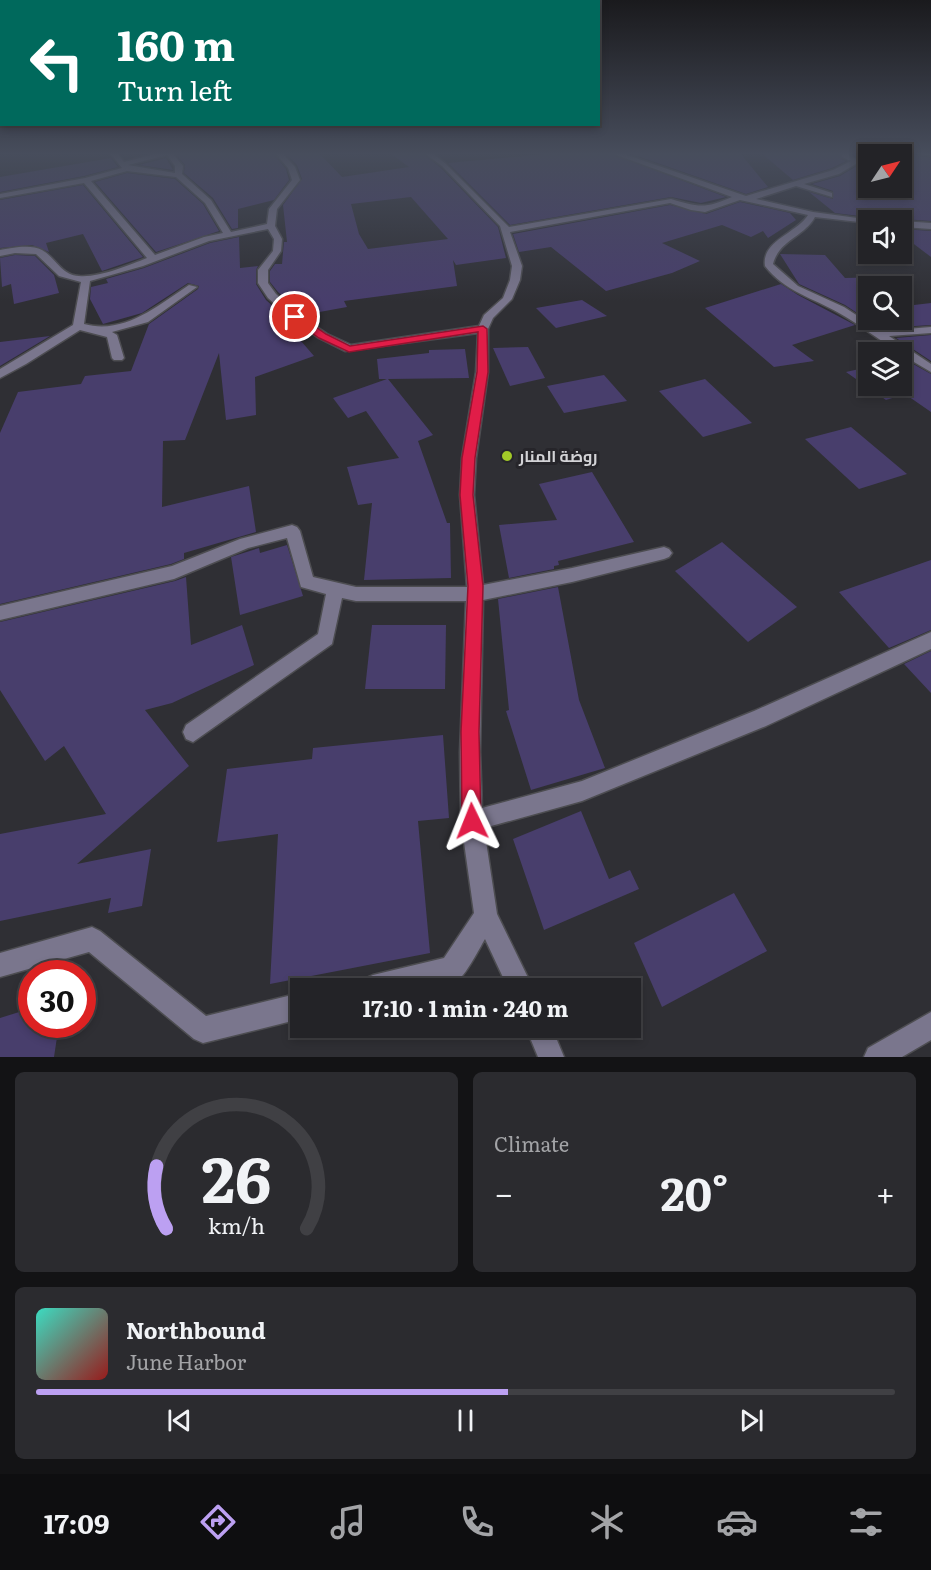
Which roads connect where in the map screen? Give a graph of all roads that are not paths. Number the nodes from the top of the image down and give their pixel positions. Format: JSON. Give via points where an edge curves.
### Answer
{"nodes":[{"id":1,"x":105,"y":202,"type":"edge"},
{"id":2,"x":208,"y":202,"type":"edge"},
{"id":3,"x":278,"y":202,"type":"edge"},
{"id":4,"x":483,"y":202,"type":"edge"},
{"id":5,"x":663,"y":202,"type":"edge"},
{"id":6,"x":674,"y":202,"type":"edge"},
{"id":7,"x":730,"y":202,"type":"edge"},
{"id":8,"x":761,"y":202,"type":"edge"},
{"id":9,"x":813,"y":214,"type":"junction"},
{"id":10,"x":858,"y":220,"type":"edge"},
{"id":11,"x":912,"y":225,"type":"edge"},
{"id":12,"x":271,"y":226,"type":"junction"},
{"id":13,"x":931,"y":226,"type":"edge"},
{"id":14,"x":506,"y":230,"type":"junction"},
{"id":15,"x":228,"y":234,"type":"junction"},
{"id":16,"x":0,"y":253,"type":"edge"},
{"id":17,"x":153,"y":259,"type":"junction"},
{"id":18,"x":86,"y":278,"type":"junction"},
{"id":19,"x":192,"y":287,"type":"dead end"},
{"id":20,"x":78,"y":326,"type":"junction"},
{"id":21,"x":483,"y":329,"type":"junction"},
{"id":22,"x":931,"y":330,"type":"edge"},
{"id":23,"x":99,"y":332,"type":"junction"},
{"id":24,"x":879,"y":334,"type":"junction"},
{"id":25,"x":118,"y":358,"type":"dead end"},
{"id":26,"x":931,"y":369,"type":"edge"},
{"id":27,"x":0,"y":374,"type":"edge"},
{"id":28,"x":664,"y":553,"type":"dead end"},
{"id":29,"x":335,"y":589,"type":"junction"},
{"id":30,"x":475,"y":594,"type":"junction"},
{"id":31,"x":0,"y":613,"type":"edge"},
{"id":32,"x":931,"y":640,"type":"edge"},
{"id":33,"x":193,"y":732,"type":"dead end"},
{"id":34,"x":472,"y":821,"type":"junction"},
{"id":35,"x":486,"y":916,"type":"junction"},
{"id":36,"x":0,"y":965,"type":"edge"},
{"id":37,"x":415,"y":978,"type":"edge"},
{"id":38,"x":516,"y":978,"type":"edge"},
{"id":39,"x":290,"y":1008,"type":"edge"},
{"id":40,"x":931,"y":1025,"type":"edge"},
{"id":41,"x":543,"y":1038,"type":"edge"},
{"id":42,"x":551,"y":1057,"type":"edge"},
{"id":43,"x":877,"y":1057,"type":"edge"}],
"edges":[{"from":1,"to":17,"type":"street"},
{"from":2,"to":15,"type":"street"},
{"from":3,"to":12,"type":"street","via":[[273,209]]},
{"from":4,"to":14,"type":"street"},
{"from":5,"to":14,"type":"street"},
{"from":6,"to":7,"type":"street","via":[[696,211]]},
{"from":8,"to":9,"type":"street"},
{"from":9,"to":10,"type":"street"},
{"from":9,"to":24,"type":"street","via":[[811,220],[771,252],[768,264],[784,280]]},
{"from":11,"to":13,"type":"street"},
{"from":12,"to":15,"type":"street"},
{"from":12,"to":21,"type":"street","via":[[278,240],[277,250],[263,270],[263,283],[295,317],[349,349]]},
{"from":14,"to":21,"type":"street","via":[[517,266],[515,280],[507,300],[488,316]]},
{"from":15,"to":17,"type":"street"},
{"from":16,"to":18,"type":"street","via":[[38,251],[62,274]]},
{"from":17,"to":18,"type":"street"},
{"from":18,"to":20,"type":"street"},
{"from":19,"to":23,"type":"street","via":[[144,320]]},
{"from":20,"to":23,"type":"street"},
{"from":20,"to":27,"type":"street"},
{"from":21,"to":30,"type":"street","via":[[482,372],[467,495]]},
{"from":22,"to":24,"type":"street"},
{"from":23,"to":25,"type":"street","via":[[111,335]]},
{"from":24,"to":26,"type":"street"},
{"from":28,"to":30,"type":"street"},
{"from":29,"to":30,"type":"street","via":[[356,594]]},
{"from":29,"to":31,"type":"street","via":[[307,582],[292,531],[245,543],[174,572]]},
{"from":29,"to":33,"type":"street","via":[[326,638]]},
{"from":30,"to":34,"type":"street"},
{"from":32,"to":34,"type":"street","via":[[759,719],[582,791]]},
{"from":34,"to":35,"type":"street"},
{"from":35,"to":37,"type":"street","via":[[452,969]]},
{"from":35,"to":38,"type":"street"},
{"from":36,"to":39,"type":"street","via":[[92,939],[203,1030]]},
{"from":40,"to":43,"type":"street"},
{"from":41,"to":42,"type":"street"}]}
